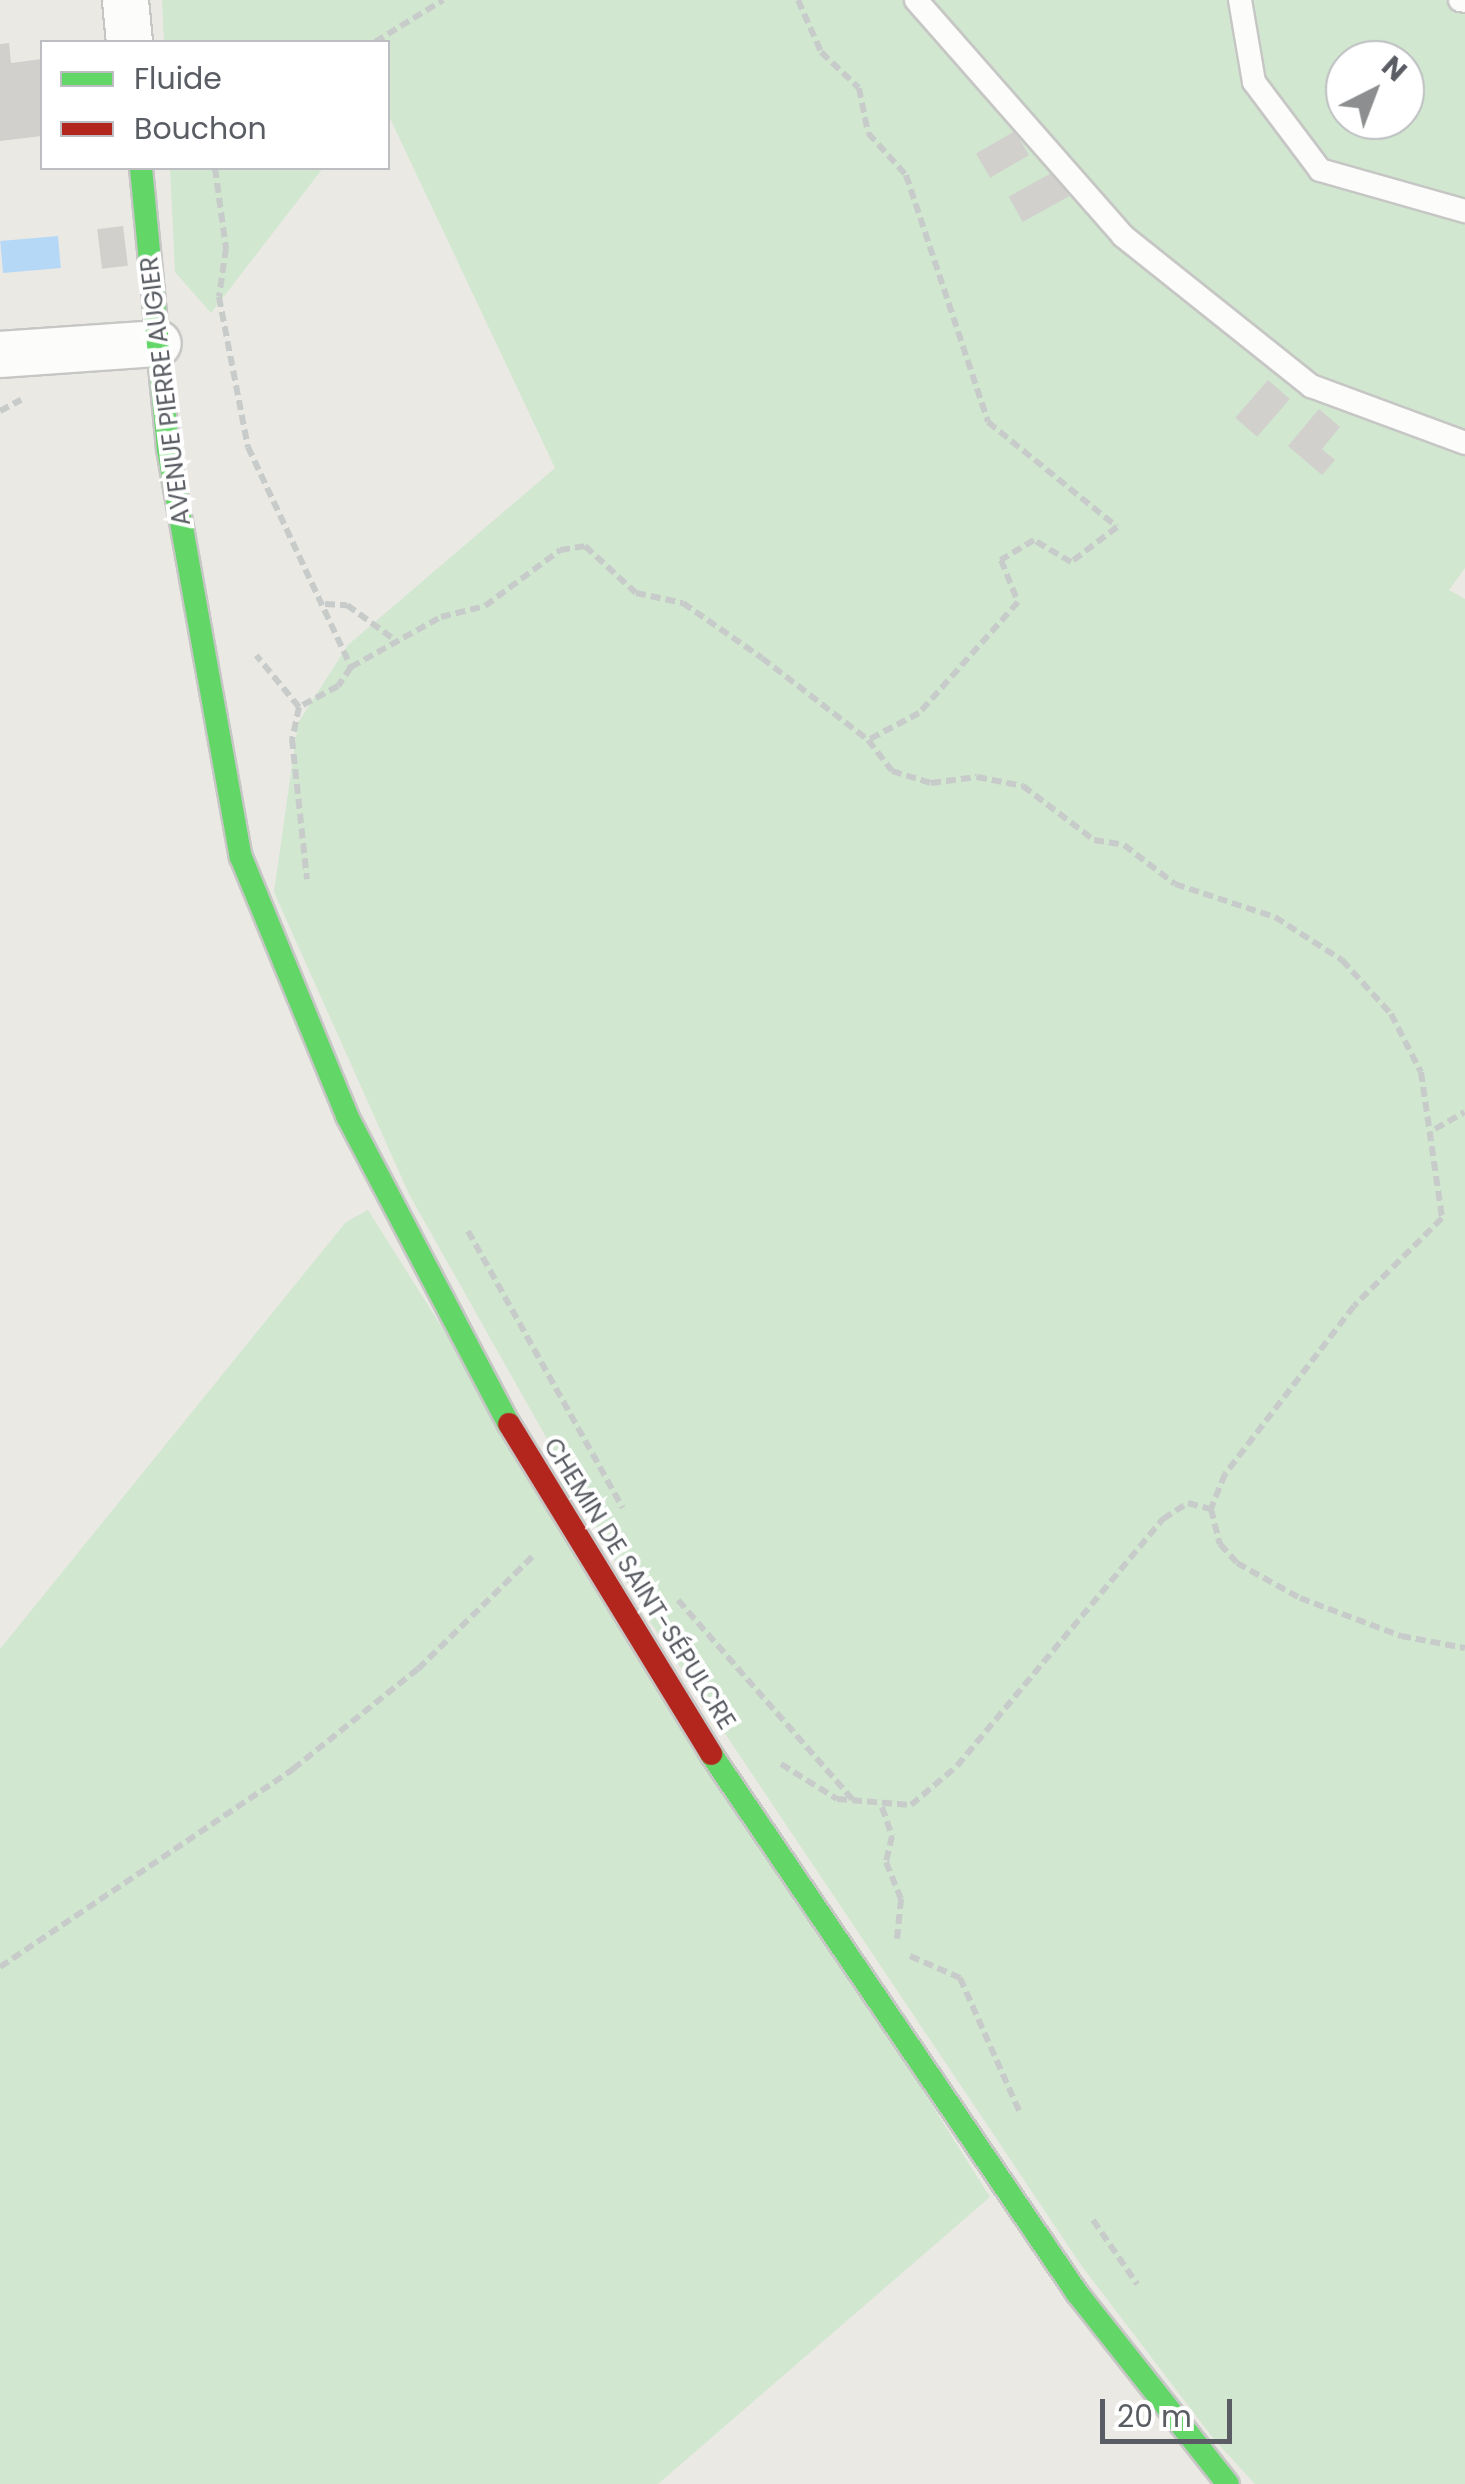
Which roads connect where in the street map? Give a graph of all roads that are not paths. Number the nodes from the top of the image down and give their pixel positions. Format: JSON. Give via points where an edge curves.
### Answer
{"nodes":[{"id":1,"x":125,"y":0,"type":"edge"},
{"id":2,"x":916,"y":0,"type":"edge"},
{"id":3,"x":1240,"y":0,"type":"edge"},
{"id":4,"x":129,"y":40,"type":"edge"},
{"id":5,"x":141,"y":170,"type":"edge"},
{"id":6,"x":1465,"y":211,"type":"edge"},
{"id":7,"x":158,"y":343,"type":"junction"},
{"id":8,"x":0,"y":354,"type":"edge"},
{"id":9,"x":1465,"y":443,"type":"edge"},
{"id":10,"x":198,"y":614,"type":"joint"},
{"id":11,"x":1228,"y":2484,"type":"edge"}],
"edges":[{"from":1,"to":4,"type":"street"},
{"from":2,"to":9,"type":"lane","via":[[1122,236],[1310,386]]},
{"from":3,"to":6,"type":"lane","via":[[1254,82],[1320,170]]},
{"from":5,"to":7,"type":"street","name":"AVENUE PIERRE AUGIER"},
{"from":7,"to":8,"type":"street"},
{"from":7,"to":10,"type":"street","name":"AVENUE PIERRE AUGIER"},
{"from":10,"to":11,"type":"street","name":"CHEMIN DE SAINT-SÉPULCRE","via":[[241,858],[286,979],[364,1150],[572,1530],[703,1742],[1077,2293]]}]}
